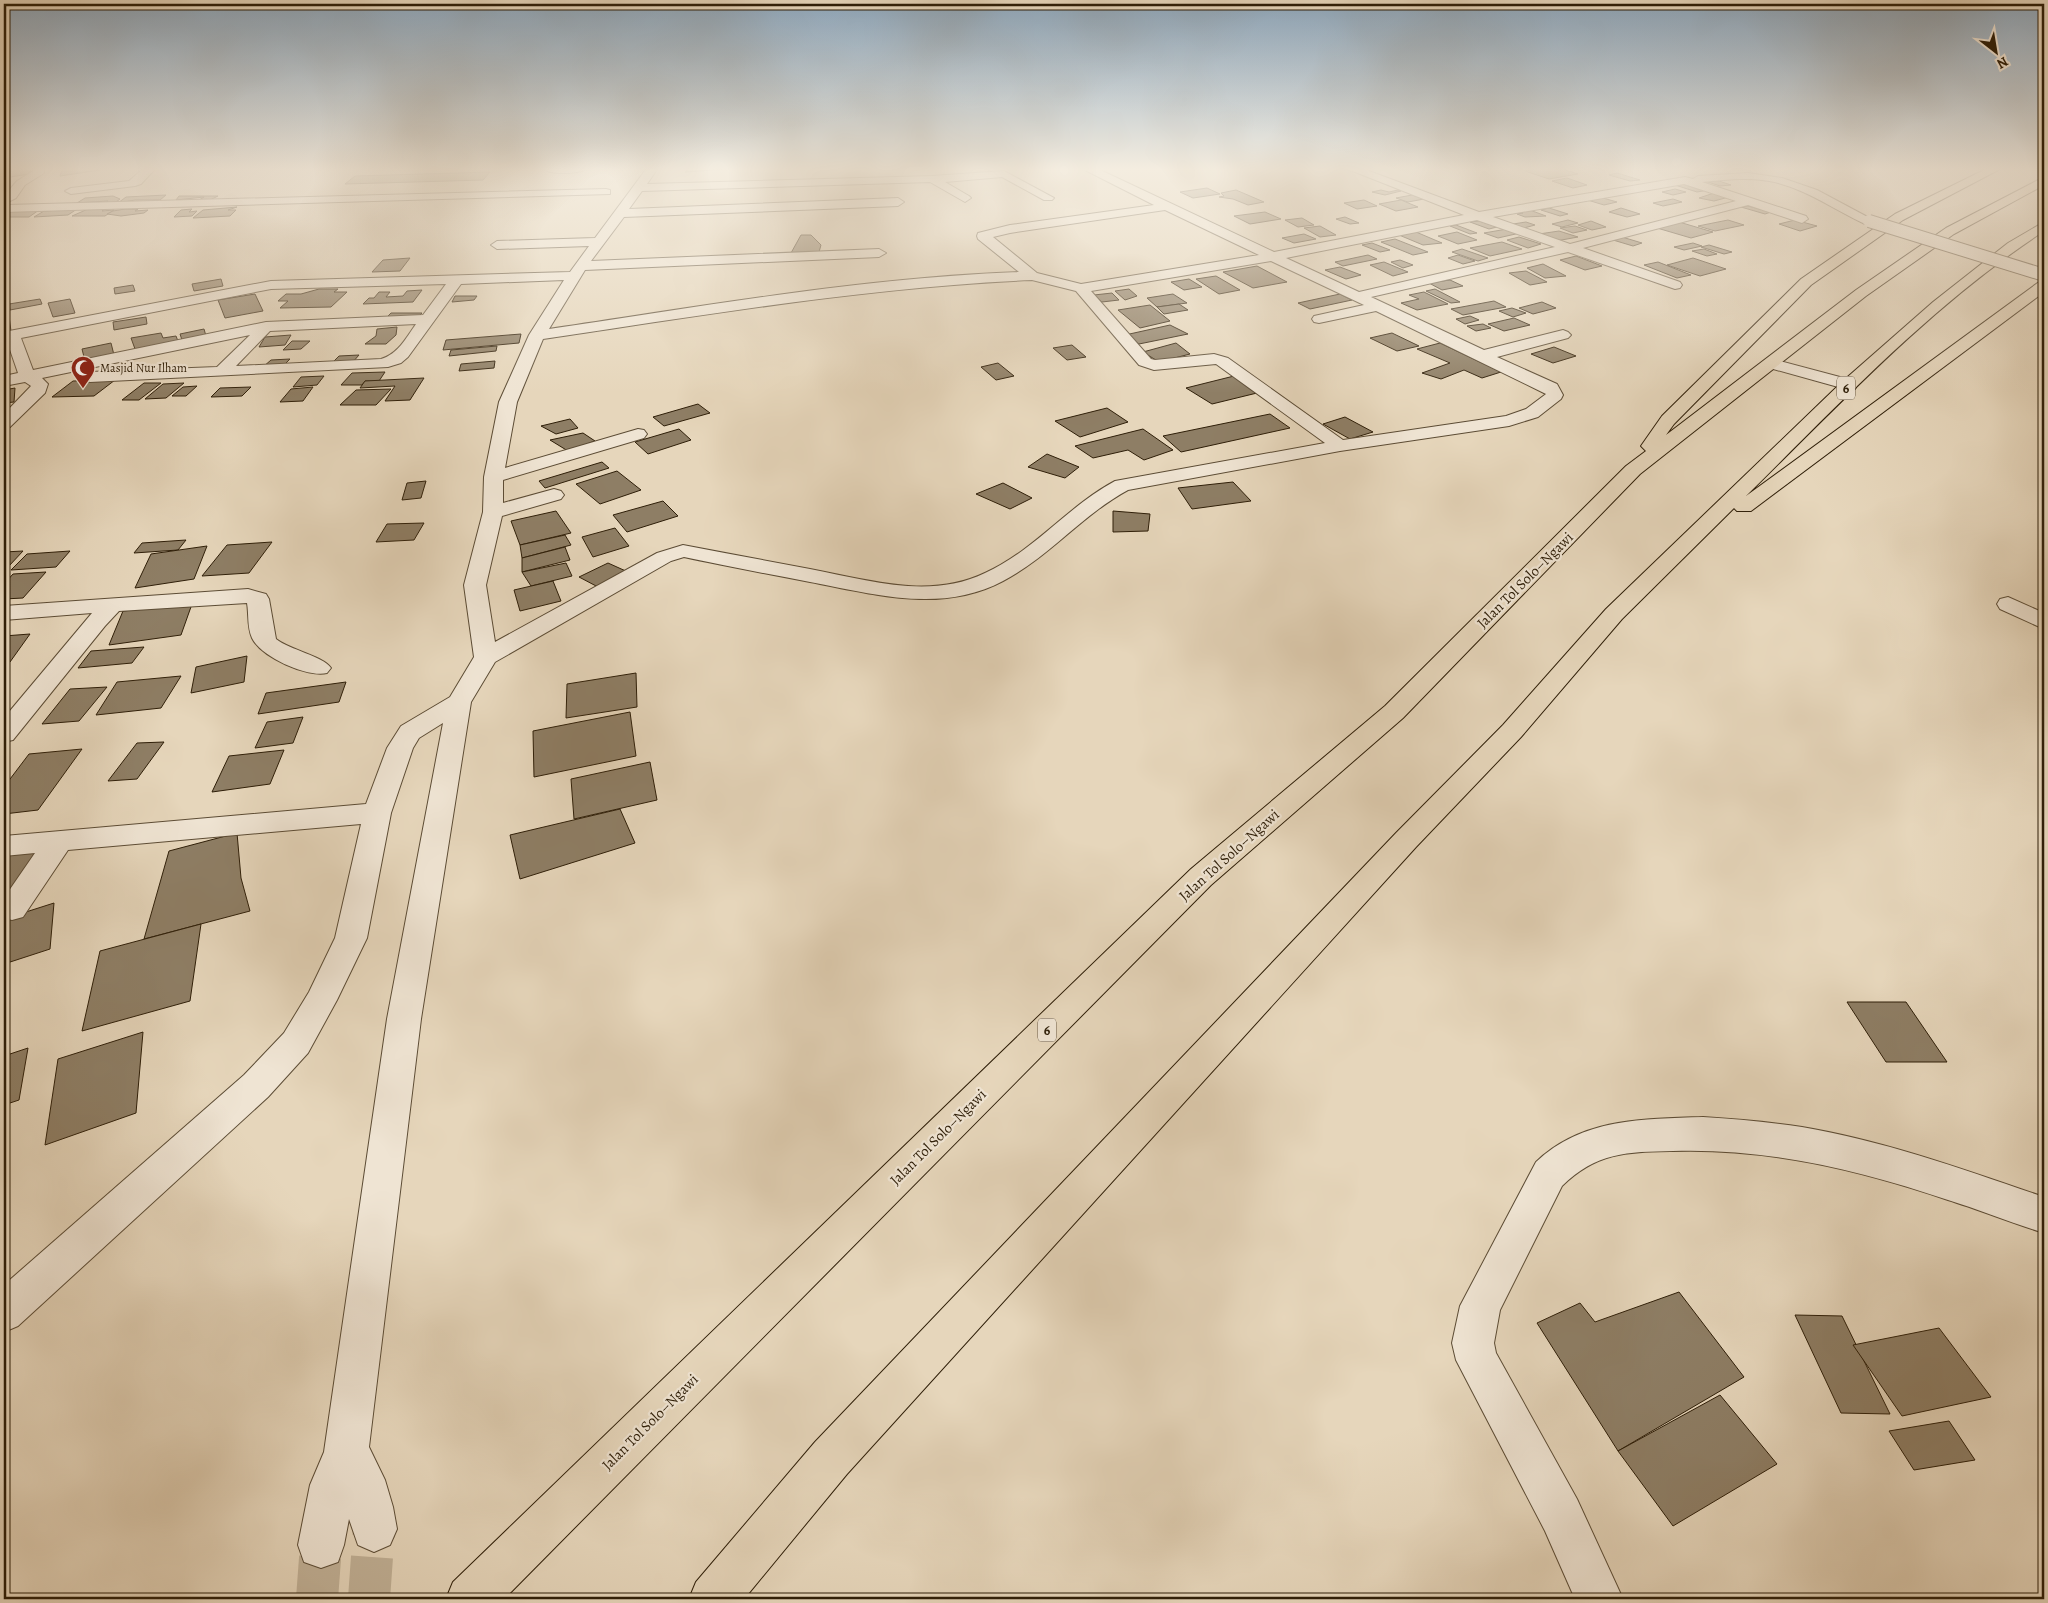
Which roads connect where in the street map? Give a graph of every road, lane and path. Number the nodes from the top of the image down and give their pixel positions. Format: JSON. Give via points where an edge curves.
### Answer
{"nodes":[{"id":1,"x":598,"y":242,"type":"edge"},
{"id":2,"x":578,"y":243,"type":"edge"},
{"id":3,"x":991,"y":243,"type":"edge"},
{"id":4,"x":1247,"y":243,"type":"edge"},
{"id":5,"x":1342,"y":243,"type":"edge"},
{"id":6,"x":1554,"y":243,"type":"edge"},
{"id":7,"x":1589,"y":243,"type":"edge"},
{"id":8,"x":1861,"y":243,"type":"edge"},
{"id":9,"x":1933,"y":243,"type":"edge"},
{"id":10,"x":1940,"y":243,"type":"edge"},
{"id":11,"x":2019,"y":243,"type":"edge"},
{"id":12,"x":497,"y":246,"type":"dead end"},
{"id":13,"x":1569,"y":248,"type":"junction"},
{"id":14,"x":879,"y":253,"type":"dead end"},
{"id":15,"x":1275,"y":256,"type":"junction"},
{"id":16,"x":577,"y":271,"type":"junction"},
{"id":17,"x":2044,"y":275,"type":"edge"},
{"id":18,"x":1032,"y":276,"type":"junction"},
{"id":19,"x":457,"y":279,"type":"junction"},
{"id":20,"x":1675,"y":284,"type":"dead end"},
{"id":21,"x":2044,"y":285,"type":"edge"},
{"id":22,"x":1081,"y":288,"type":"junction"},
{"id":23,"x":1359,"y":296,"type":"junction"},
{"id":24,"x":1378,"y":306,"type":"junction"},
{"id":25,"x":427,"y":319,"type":"junction"},
{"id":26,"x":1319,"y":319,"type":"dead end"},
{"id":27,"x":266,"y":327,"type":"junction"},
{"id":28,"x":537,"y":335,"type":"junction"},
{"id":29,"x":1563,"y":335,"type":"dead end"},
{"id":30,"x":8,"y":336,"type":"edge"},
{"id":31,"x":1481,"y":356,"type":"junction"},
{"id":32,"x":1772,"y":364,"type":"junction"},
{"id":33,"x":222,"y":372,"type":"junction"},
{"id":34,"x":30,"y":377,"type":"junction"},
{"id":35,"x":4,"y":381,"type":"edge"},
{"id":36,"x":1849,"y":385,"type":"junction"},
{"id":37,"x":4,"y":423,"type":"edge"},
{"id":38,"x":638,"y":434,"type":"dead end"},
{"id":39,"x":1340,"y":446,"type":"junction"},
{"id":40,"x":1633,"y":470,"type":"junction"},
{"id":41,"x":494,"y":477,"type":"junction"},
{"id":42,"x":554,"y":495,"type":"dead end"},
{"id":43,"x":493,"y":512,"type":"junction"},
{"id":44,"x":1662,"y":567,"type":"junction"},
{"id":45,"x":2008,"y":604,"type":"dead end"},
{"id":46,"x":113,"y":605,"type":"junction"},
{"id":47,"x":4,"y":613,"type":"edge"},
{"id":48,"x":2044,"y":622,"type":"edge"},
{"id":49,"x":486,"y":657,"type":"junction"},
{"id":50,"x":319,"y":668,"type":"dead end"},
{"id":51,"x":459,"y":702,"type":"junction"},
{"id":52,"x":4,"y":734,"type":"edge"},
{"id":53,"x":377,"y":813,"type":"junction"},
{"id":54,"x":58,"y":843,"type":"junction"},
{"id":55,"x":4,"y":846,"type":"edge"},
{"id":56,"x":12,"y":909,"type":"dead end"},
{"id":57,"x":2044,"y":1215,"type":"edge"},
{"id":58,"x":4,"y":1312,"type":"edge"},
{"id":59,"x":346,"y":1452,"type":"junction"},
{"id":60,"x":374,"y":1529,"type":"tunnel mouth"},
{"id":61,"x":321,"y":1545,"type":"tunnel mouth"},
{"id":62,"x":470,"y":1599,"type":"edge"},
{"id":63,"x":714,"y":1599,"type":"edge"},
{"id":64,"x":1599,"y":1599,"type":"edge"}],
"edges":[{"from":1,"to":16,"type":"street"},
{"from":2,"to":12,"type":"street"},
{"from":3,"to":18,"type":"street"},
{"from":4,"to":15,"type":"street"},
{"from":5,"to":15,"type":"street"},
{"from":6,"to":13,"type":"street"},
{"from":7,"to":13,"type":"street"},
{"from":8,"to":40,"type":"highway","via":[[1806,282],[1668,420]]},
{"from":9,"to":32,"type":"highway","name":"Jalan Tol Solo–Ngawi","number":"6","via":[[1861,293]]},
{"from":10,"to":17,"type":"street","bridge":true},
{"from":11,"to":36,"type":"highway","number":"6","via":[[1938,305]]},
{"from":13,"to":20,"type":"street"},
{"from":13,"to":23,"type":"street"},
{"from":14,"to":16,"type":"street"},
{"from":15,"to":22,"type":"street"},
{"from":15,"to":23,"type":"street"},
{"from":16,"to":19,"type":"street"},
{"from":16,"to":28,"type":"street"},
{"from":18,"to":22,"type":"street"},
{"from":18,"to":28,"type":"street","via":[[973,277],[852,289]]},
{"from":19,"to":25,"type":"street"},
{"from":19,"to":30,"type":"street","via":[[262,287]]},
{"from":21,"to":44,"type":"highway"},
{"from":22,"to":39,"type":"street","via":[[1145,362],[1154,365],[1222,361]]},
{"from":23,"to":24,"type":"street"},
{"from":24,"to":26,"type":"street"},
{"from":24,"to":31,"type":"street"},
{"from":25,"to":27,"type":"street"},
{"from":25,"to":33,"type":"street","via":[[396,360],[382,364]]},
{"from":27,"to":33,"type":"street"},
{"from":27,"to":34,"type":"street"},
{"from":28,"to":41,"type":"street","via":[[508,402]]},
{"from":29,"to":31,"type":"street"},
{"from":30,"to":34,"type":"street"},
{"from":31,"to":39,"type":"street","via":[[1551,388],[1555,395],[1532,413],[1509,421]]},
{"from":32,"to":36,"type":"street"},
{"from":32,"to":40,"type":"highway","name":"Jalan Tol Solo–Ngawi","number":"6"},
{"from":33,"to":34,"type":"street"},
{"from":34,"to":35,"type":"street"},
{"from":34,"to":37,"type":"street","via":[[40,384],[39,390]]},
{"from":36,"to":44,"type":"highway","number":"6"},
{"from":38,"to":41,"type":"street"},
{"from":39,"to":49,"type":"street","via":[[1122,485],[1100,497],[1034,554],[983,584],[955,592],[929,595],[901,593],[677,552]]},
{"from":40,"to":62,"type":"highway","name":"Jalan Tol Solo–Ngawi","number":"6","via":[[1394,712],[1201,877]]},
{"from":41,"to":43,"type":"street"},
{"from":42,"to":43,"type":"street"},
{"from":43,"to":49,"type":"street","via":[[475,585]]},
{"from":44,"to":63,"type":"highway","number":"6","via":[[1614,614],[1512,731],[1406,840],[831,1458]]},
{"from":45,"to":48,"type":"street"},
{"from":46,"to":47,"type":"street"},
{"from":46,"to":50,"type":"street","via":[[248,596],[258,599],[264,638],[272,650]]},
{"from":46,"to":52,"type":"street"},
{"from":49,"to":51,"type":"street"},
{"from":51,"to":53,"type":"street","via":[[423,723],[405,739]]},
{"from":51,"to":59,"type":"street","via":[[404,1019]]},
{"from":53,"to":54,"type":"street"},
{"from":53,"to":58,"type":"street","via":[[351,938],[296,1043],[256,1086]]},
{"from":54,"to":55,"type":"street"},
{"from":54,"to":56,"type":"street"},
{"from":57,"to":64,"type":"street","via":[[1892,1163],[1804,1142],[1688,1132],[1606,1139],[1562,1160],[1549,1174],[1480,1306],[1473,1343],[1477,1360],[1561,1515]]},
{"from":59,"to":60,"type":"street","via":[[368,1489]]},
{"from":59,"to":61,"type":"street","via":[[333,1485]]}]}
